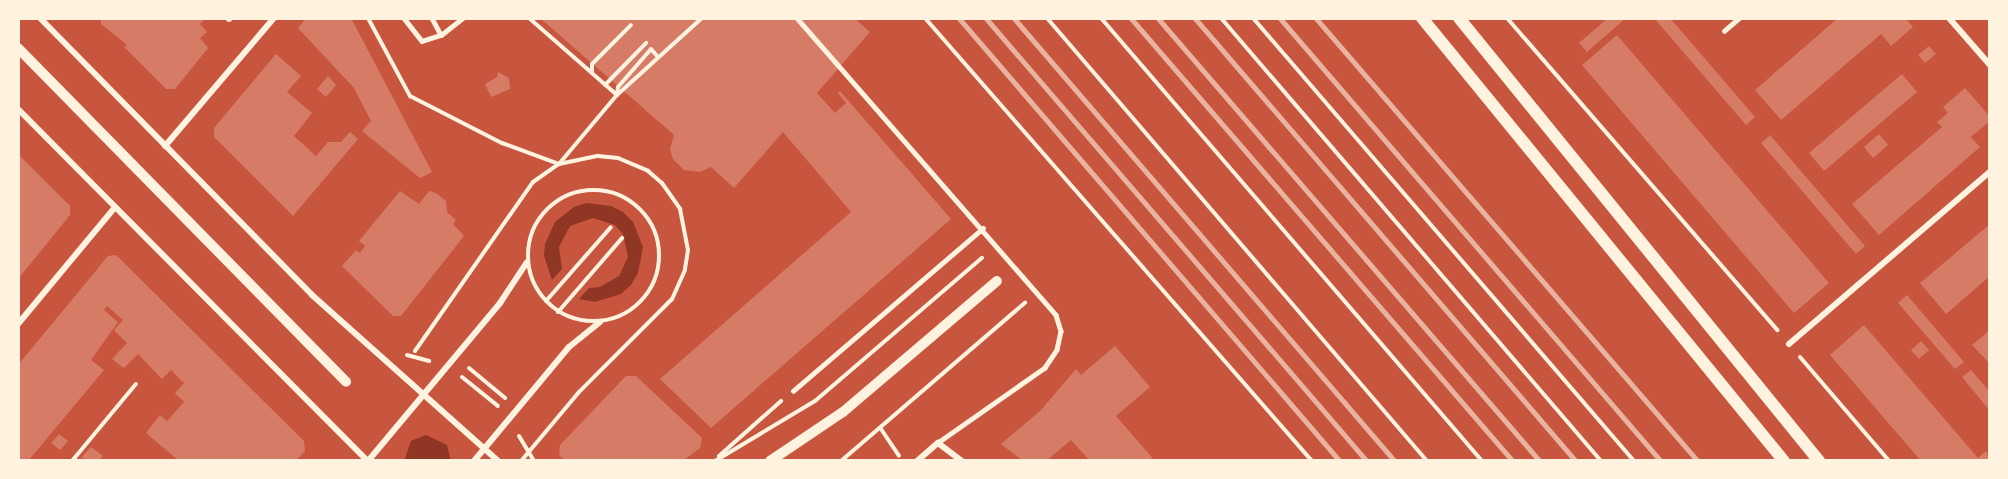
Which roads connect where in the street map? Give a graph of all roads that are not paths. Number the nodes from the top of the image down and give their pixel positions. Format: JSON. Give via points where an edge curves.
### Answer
{"nodes":[{"id":1,"x":40,"y":18,"type":"edge"},
{"id":2,"x":274,"y":18,"type":"edge"},
{"id":3,"x":404,"y":18,"type":"edge"},
{"id":4,"x":432,"y":18,"type":"edge"},
{"id":5,"x":462,"y":18,"type":"edge"},
{"id":6,"x":797,"y":18,"type":"edge"},
{"id":7,"x":1422,"y":18,"type":"edge"},
{"id":8,"x":1459,"y":18,"type":"edge"},
{"id":9,"x":1739,"y":18,"type":"edge"},
{"id":10,"x":1949,"y":18,"type":"edge"},
{"id":11,"x":1724,"y":31,"type":"dead end"},
{"id":12,"x":441,"y":35,"type":"junction"},
{"id":13,"x":18,"y":48,"type":"edge"},
{"id":14,"x":1990,"y":65,"type":"edge"},
{"id":15,"x":18,"y":109,"type":"edge"},
{"id":16,"x":165,"y":146,"type":"junction"},
{"id":17,"x":1990,"y":172,"type":"edge"},
{"id":18,"x":115,"y":207,"type":"junction"},
{"id":19,"x":983,"y":228,"type":"junction"},
{"id":20,"x":527,"y":262,"type":"junction"},
{"id":21,"x":997,"y":281,"type":"dead end"},
{"id":22,"x":600,"y":322,"type":"junction"},
{"id":23,"x":18,"y":324,"type":"edge"},
{"id":24,"x":1789,"y":344,"type":"road end"},
{"id":25,"x":346,"y":382,"type":"dead end"},
{"id":26,"x":793,"y":391,"type":"road end"},
{"id":27,"x":425,"y":394,"type":"junction"},
{"id":28,"x":938,"y":443,"type":"junction"},
{"id":29,"x":485,"y":448,"type":"junction"},
{"id":30,"x":368,"y":461,"type":"edge"},
{"id":31,"x":474,"y":461,"type":"edge"},
{"id":32,"x":498,"y":461,"type":"edge"},
{"id":33,"x":770,"y":461,"type":"edge"},
{"id":34,"x":917,"y":461,"type":"edge"},
{"id":35,"x":962,"y":461,"type":"edge"},
{"id":36,"x":1784,"y":461,"type":"edge"},
{"id":37,"x":1818,"y":461,"type":"edge"}],
"edges":[{"from":1,"to":16,"type":"street"},
{"from":2,"to":16,"type":"street"},
{"from":3,"to":12,"type":"lane","via":[[422,41]]},
{"from":4,"to":12,"type":"lane"},
{"from":5,"to":12,"type":"lane"},
{"from":6,"to":19,"type":"lane"},
{"from":7,"to":36,"type":"main road"},
{"from":8,"to":37,"type":"main road"},
{"from":9,"to":11,"type":"lane"},
{"from":10,"to":14,"type":"street"},
{"from":13,"to":25,"type":"street"},
{"from":15,"to":18,"type":"street"},
{"from":16,"to":27,"type":"street","via":[[312,296]]},
{"from":17,"to":24,"type":"street"},
{"from":18,"to":23,"type":"street"},
{"from":18,"to":30,"type":"street"},
{"from":19,"to":26,"type":"lane"},
{"from":19,"to":28,"type":"lane","via":[[1056,315],[1061,331],[1057,350],[1045,368]]},
{"from":20,"to":22,"type":"lane","via":[[532,282],[558,312],[580,321]]},
{"from":20,"to":22,"type":"lane","via":[[529,240],[538,219],[553,203],[572,192],[597,189],[620,194],[640,207],[654,227],[660,250],[658,273],[647,295],[630,312]]},
{"from":20,"to":27,"type":"street"},
{"from":21,"to":33,"type":"street","via":[[843,412]]},
{"from":22,"to":29,"type":"street","via":[[569,347]]},
{"from":27,"to":29,"type":"street"},
{"from":27,"to":30,"type":"street"},
{"from":28,"to":34,"type":"street"},
{"from":28,"to":35,"type":"street"},
{"from":29,"to":31,"type":"street"},
{"from":29,"to":32,"type":"street"}]}
